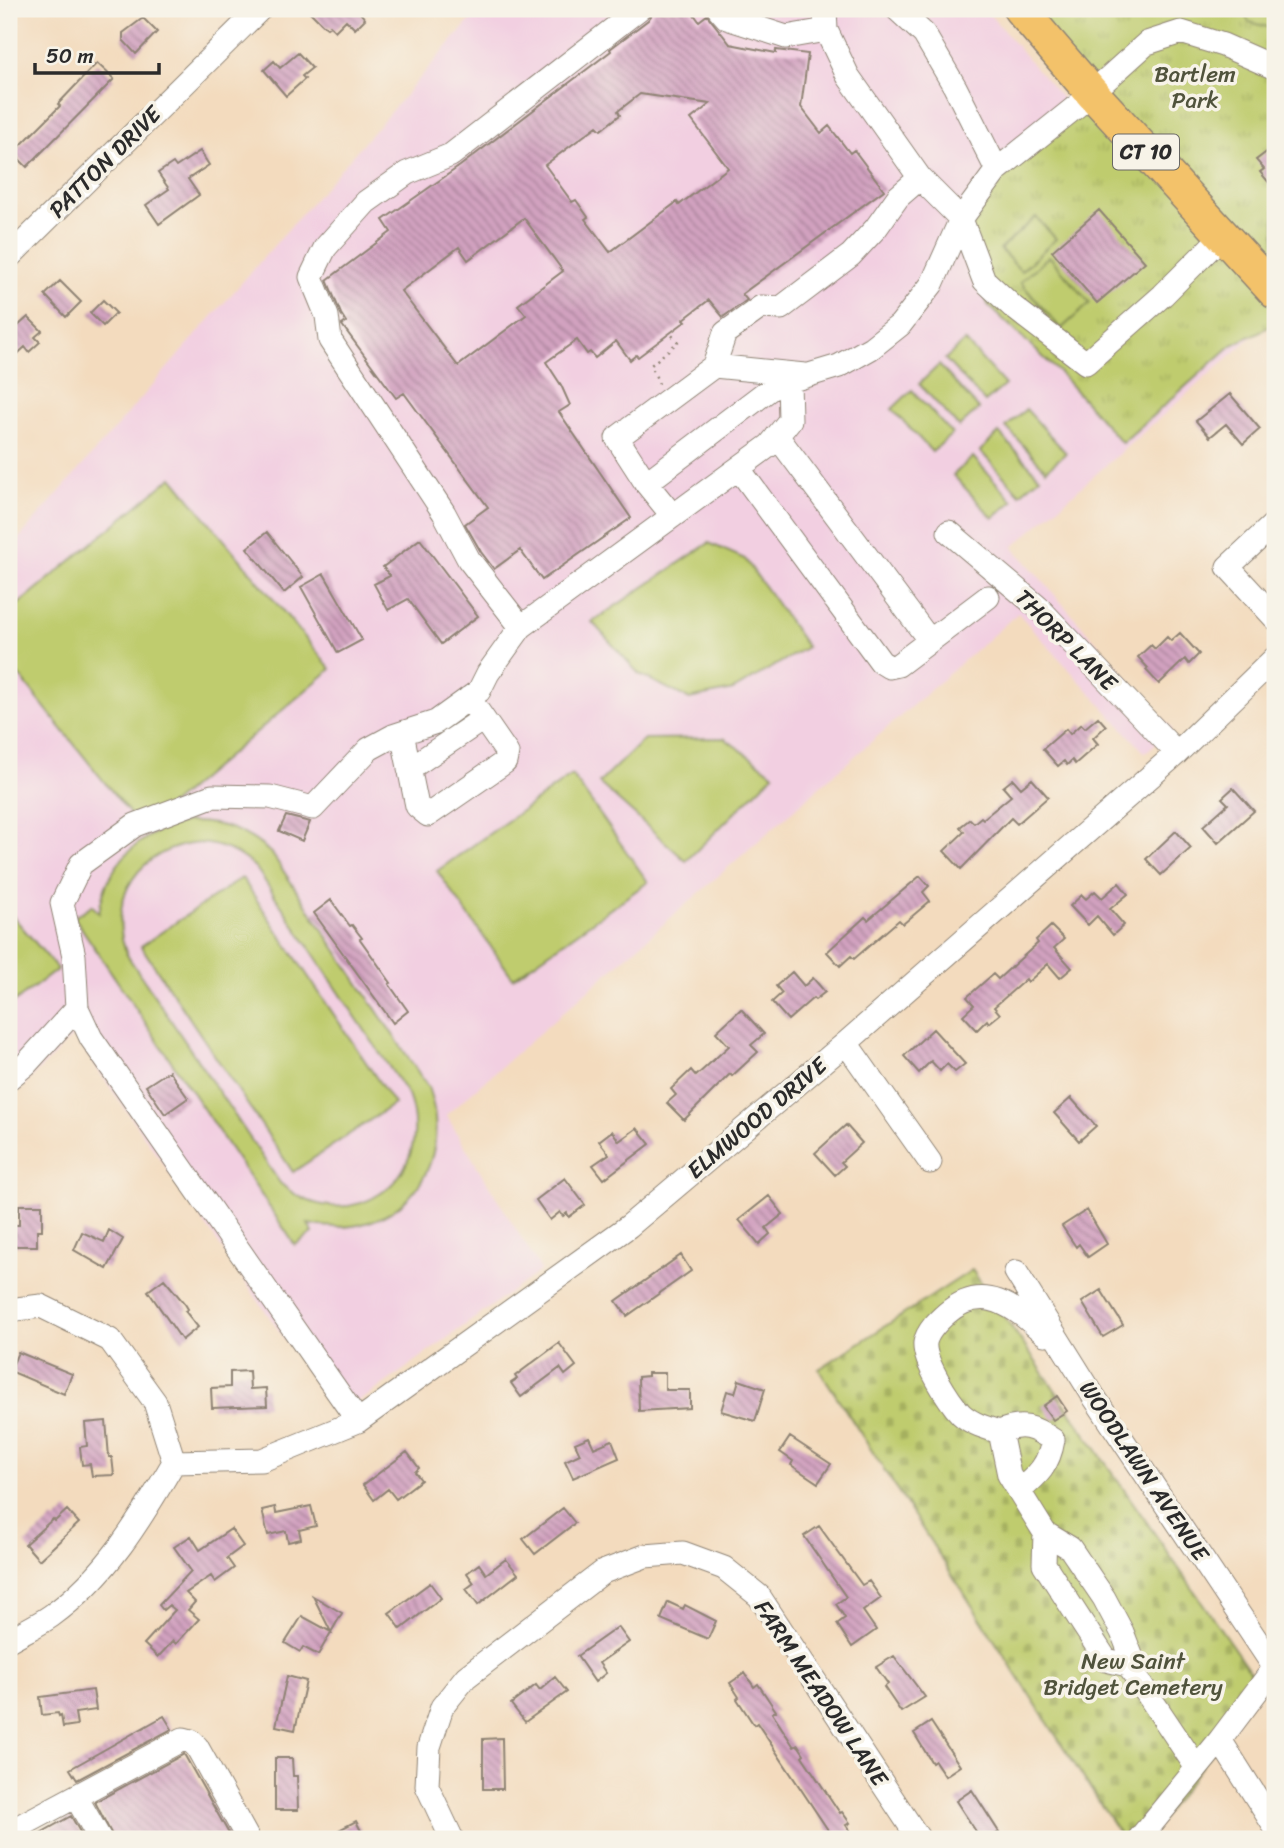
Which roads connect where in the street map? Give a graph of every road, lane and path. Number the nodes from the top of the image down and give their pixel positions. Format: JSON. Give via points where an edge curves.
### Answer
{"nodes":[{"id":1,"x":260,"y":9,"type":"edge"},
{"id":2,"x":639,"y":9,"type":"edge"},
{"id":3,"x":719,"y":9,"type":"edge"},
{"id":4,"x":897,"y":9,"type":"edge"},
{"id":5,"x":1020,"y":9,"type":"edge"},
{"id":6,"x":826,"y":19,"type":"edge"},
{"id":7,"x":1275,"y":68,"type":"edge"},
{"id":8,"x":1092,"y":93,"type":"junction"},
{"id":9,"x":998,"y":170,"type":"junction"},
{"id":10,"x":920,"y":178,"type":"junction"},
{"id":11,"x":961,"y":219,"type":"junction"},
{"id":12,"x":1223,"y":235,"type":"junction"},
{"id":13,"x":9,"y":257,"type":"edge"},
{"id":14,"x":1275,"y":292,"type":"edge"},
{"id":15,"x":670,"y":332,"type":"dead end"},
{"id":16,"x":715,"y":366,"type":"junction"},
{"id":17,"x":799,"y":378,"type":"junction"},
{"id":18,"x":660,"y":387,"type":"dead end"},
{"id":19,"x":777,"y":436,"type":"junction"},
{"id":20,"x":739,"y":469,"type":"junction"},
{"id":21,"x":646,"y":483,"type":"junction"},
{"id":22,"x":673,"y":515,"type":"junction"},
{"id":23,"x":1275,"y":523,"type":"edge"},
{"id":24,"x":949,"y":532,"type":"dead end"},
{"id":25,"x":988,"y":597,"type":"dead end"},
{"id":26,"x":1275,"y":618,"type":"edge"},
{"id":27,"x":521,"y":627,"type":"junction"},
{"id":28,"x":930,"y":641,"type":"junction"},
{"id":29,"x":1275,"y":659,"type":"edge"},
{"id":30,"x":469,"y":698,"type":"junction"},
{"id":31,"x":483,"y":719,"type":"junction"},
{"id":32,"x":402,"y":733,"type":"junction"},
{"id":33,"x":1177,"y":753,"type":"junction"},
{"id":34,"x":409,"y":769,"type":"junction"},
{"id":35,"x":77,"y":1008,"type":"junction"},
{"id":36,"x":846,"y":1043,"type":"junction"},
{"id":37,"x":9,"y":1078,"type":"edge"},
{"id":38,"x":930,"y":1162,"type":"dead end"},
{"id":39,"x":1016,"y":1272,"type":"dead end"},
{"id":40,"x":9,"y":1310,"type":"edge"},
{"id":41,"x":1052,"y":1330,"type":"junction"},
{"id":42,"x":358,"y":1421,"type":"junction"},
{"id":43,"x":1000,"y":1432,"type":"junction"},
{"id":44,"x":1072,"y":1437,"type":"dead end"},
{"id":45,"x":1052,"y":1450,"type":"junction"},
{"id":46,"x":174,"y":1462,"type":"junction"},
{"id":47,"x":1019,"y":1491,"type":"junction"},
{"id":48,"x":1045,"y":1533,"type":"junction"},
{"id":49,"x":9,"y":1640,"type":"edge"},
{"id":50,"x":1128,"y":1665,"type":"junction"},
{"id":51,"x":1275,"y":1667,"type":"edge"},
{"id":52,"x":1220,"y":1740,"type":"junction"},
{"id":53,"x":1197,"y":1768,"type":"junction"},
{"id":54,"x":76,"y":1797,"type":"junction"},
{"id":55,"x":1275,"y":1827,"type":"edge"},
{"id":56,"x":9,"y":1832,"type":"edge"},
{"id":57,"x":100,"y":1839,"type":"edge"},
{"id":58,"x":248,"y":1839,"type":"edge"},
{"id":59,"x":452,"y":1839,"type":"edge"},
{"id":60,"x":919,"y":1839,"type":"edge"},
{"id":61,"x":1139,"y":1839,"type":"edge"}],
"edges":[{"from":1,"to":13,"type":"street","name":"PATTON DRIVE"},
{"from":2,"to":27,"type":"street","via":[[451,155],[407,173],[366,202],[324,248],[311,277],[327,316],[330,340],[444,513],[469,560]]},
{"from":3,"to":6,"type":"street","via":[[727,18],[786,37]]},
{"from":4,"to":9,"type":"street","via":[[924,34]]},
{"from":5,"to":8,"type":"highway","number":"CT 10"},
{"from":6,"to":10,"type":"street","via":[[848,76]]},
{"from":7,"to":8,"type":"street","via":[[1181,32],[1147,43]]},
{"from":8,"to":9,"type":"street"},
{"from":8,"to":12,"type":"highway","number":"CT 10"},
{"from":9,"to":11,"type":"street"},
{"from":10,"to":11,"type":"street"},
{"from":10,"to":16,"type":"street","via":[[850,255],[781,308],[761,307],[724,333]]},
{"from":11,"to":12,"type":"street","via":[[984,280],[1086,363]]},
{"from":11,"to":17,"type":"street","via":[[932,284],[900,325],[839,366]]},
{"from":12,"to":14,"type":"highway","number":"CT 10"},
{"from":15,"to":18,"type":"path","via":[[678,342],[651,365]]},
{"from":16,"to":17,"type":"street"},
{"from":16,"to":21,"type":"street","via":[[617,438]]},
{"from":17,"to":19,"type":"street","via":[[790,420]]},
{"from":17,"to":21,"type":"street","via":[[770,389]]},
{"from":19,"to":20,"type":"street"},
{"from":19,"to":28,"type":"street"},
{"from":20,"to":22,"type":"street"},
{"from":20,"to":28,"type":"street","via":[[881,662],[898,666]]},
{"from":21,"to":22,"type":"street"},
{"from":22,"to":27,"type":"street"},
{"from":23,"to":26,"type":"street","via":[[1227,567]]},
{"from":24,"to":33,"type":"street","name":"THORP LANE","via":[[1039,608]]},
{"from":25,"to":28,"type":"street"},
{"from":27,"to":30,"type":"street","via":[[479,691]]},
{"from":29,"to":33,"type":"street","name":"ELMWOOD DRIVE"},
{"from":30,"to":31,"type":"street"},
{"from":30,"to":32,"type":"street","via":[[436,722]]},
{"from":31,"to":34,"type":"street"},
{"from":31,"to":34,"type":"street","via":[[506,753],[505,762],[433,813],[426,814],[417,806]]},
{"from":32,"to":34,"type":"street"},
{"from":32,"to":35,"type":"street","via":[[369,749],[313,808],[270,797],[212,796],[135,825],[81,864],[62,904],[74,956]]},
{"from":33,"to":36,"type":"street","name":"ELMWOOD DRIVE"},
{"from":35,"to":37,"type":"street"},
{"from":35,"to":42,"type":"street","via":[[91,1038]]},
{"from":36,"to":38,"type":"street"},
{"from":36,"to":42,"type":"street","name":"ELMWOOD DRIVE","via":[[629,1226]]},
{"from":39,"to":41,"type":"street","name":"WOODLAWN AVENUE"},
{"from":40,"to":46,"type":"street","via":[[41,1306],[110,1340],[155,1402]]},
{"from":41,"to":43,"type":"street","via":[[1045,1334],[1014,1308],[980,1298],[954,1307],[932,1328],[925,1344],[946,1395],[962,1415]]},
{"from":41,"to":51,"type":"street","name":"WOODLAWN AVENUE"},
{"from":42,"to":46,"type":"street","name":"ELMWOOD DRIVE","via":[[262,1460]]},
{"from":43,"to":45,"type":"street","via":[[1026,1425],[1053,1440]]},
{"from":43,"to":47,"type":"street","via":[[1009,1475]]},
{"from":44,"to":45,"type":"street"},
{"from":45,"to":47,"type":"street","via":[[1040,1472]]},
{"from":46,"to":49,"type":"street","via":[[141,1520],[100,1572],[51,1616]]},
{"from":47,"to":48,"type":"street"},
{"from":48,"to":50,"type":"street","via":[[1070,1548],[1092,1581],[1122,1632],[1130,1655]]},
{"from":48,"to":50,"type":"street","via":[[1044,1564],[1106,1660]]},
{"from":50,"to":53,"type":"street"},
{"from":51,"to":52,"type":"street"},
{"from":52,"to":53,"type":"street"},
{"from":52,"to":55,"type":"street"},
{"from":53,"to":61,"type":"street"},
{"from":54,"to":56,"type":"street"},
{"from":54,"to":57,"type":"street"},
{"from":54,"to":58,"type":"street","via":[[183,1739],[191,1741]]},
{"from":59,"to":60,"type":"street","name":"FARM MEADOW LANE","via":[[427,1786],[429,1747],[442,1707],[466,1677],[603,1572],[645,1556],[683,1553],[724,1568],[759,1596]]}]}
